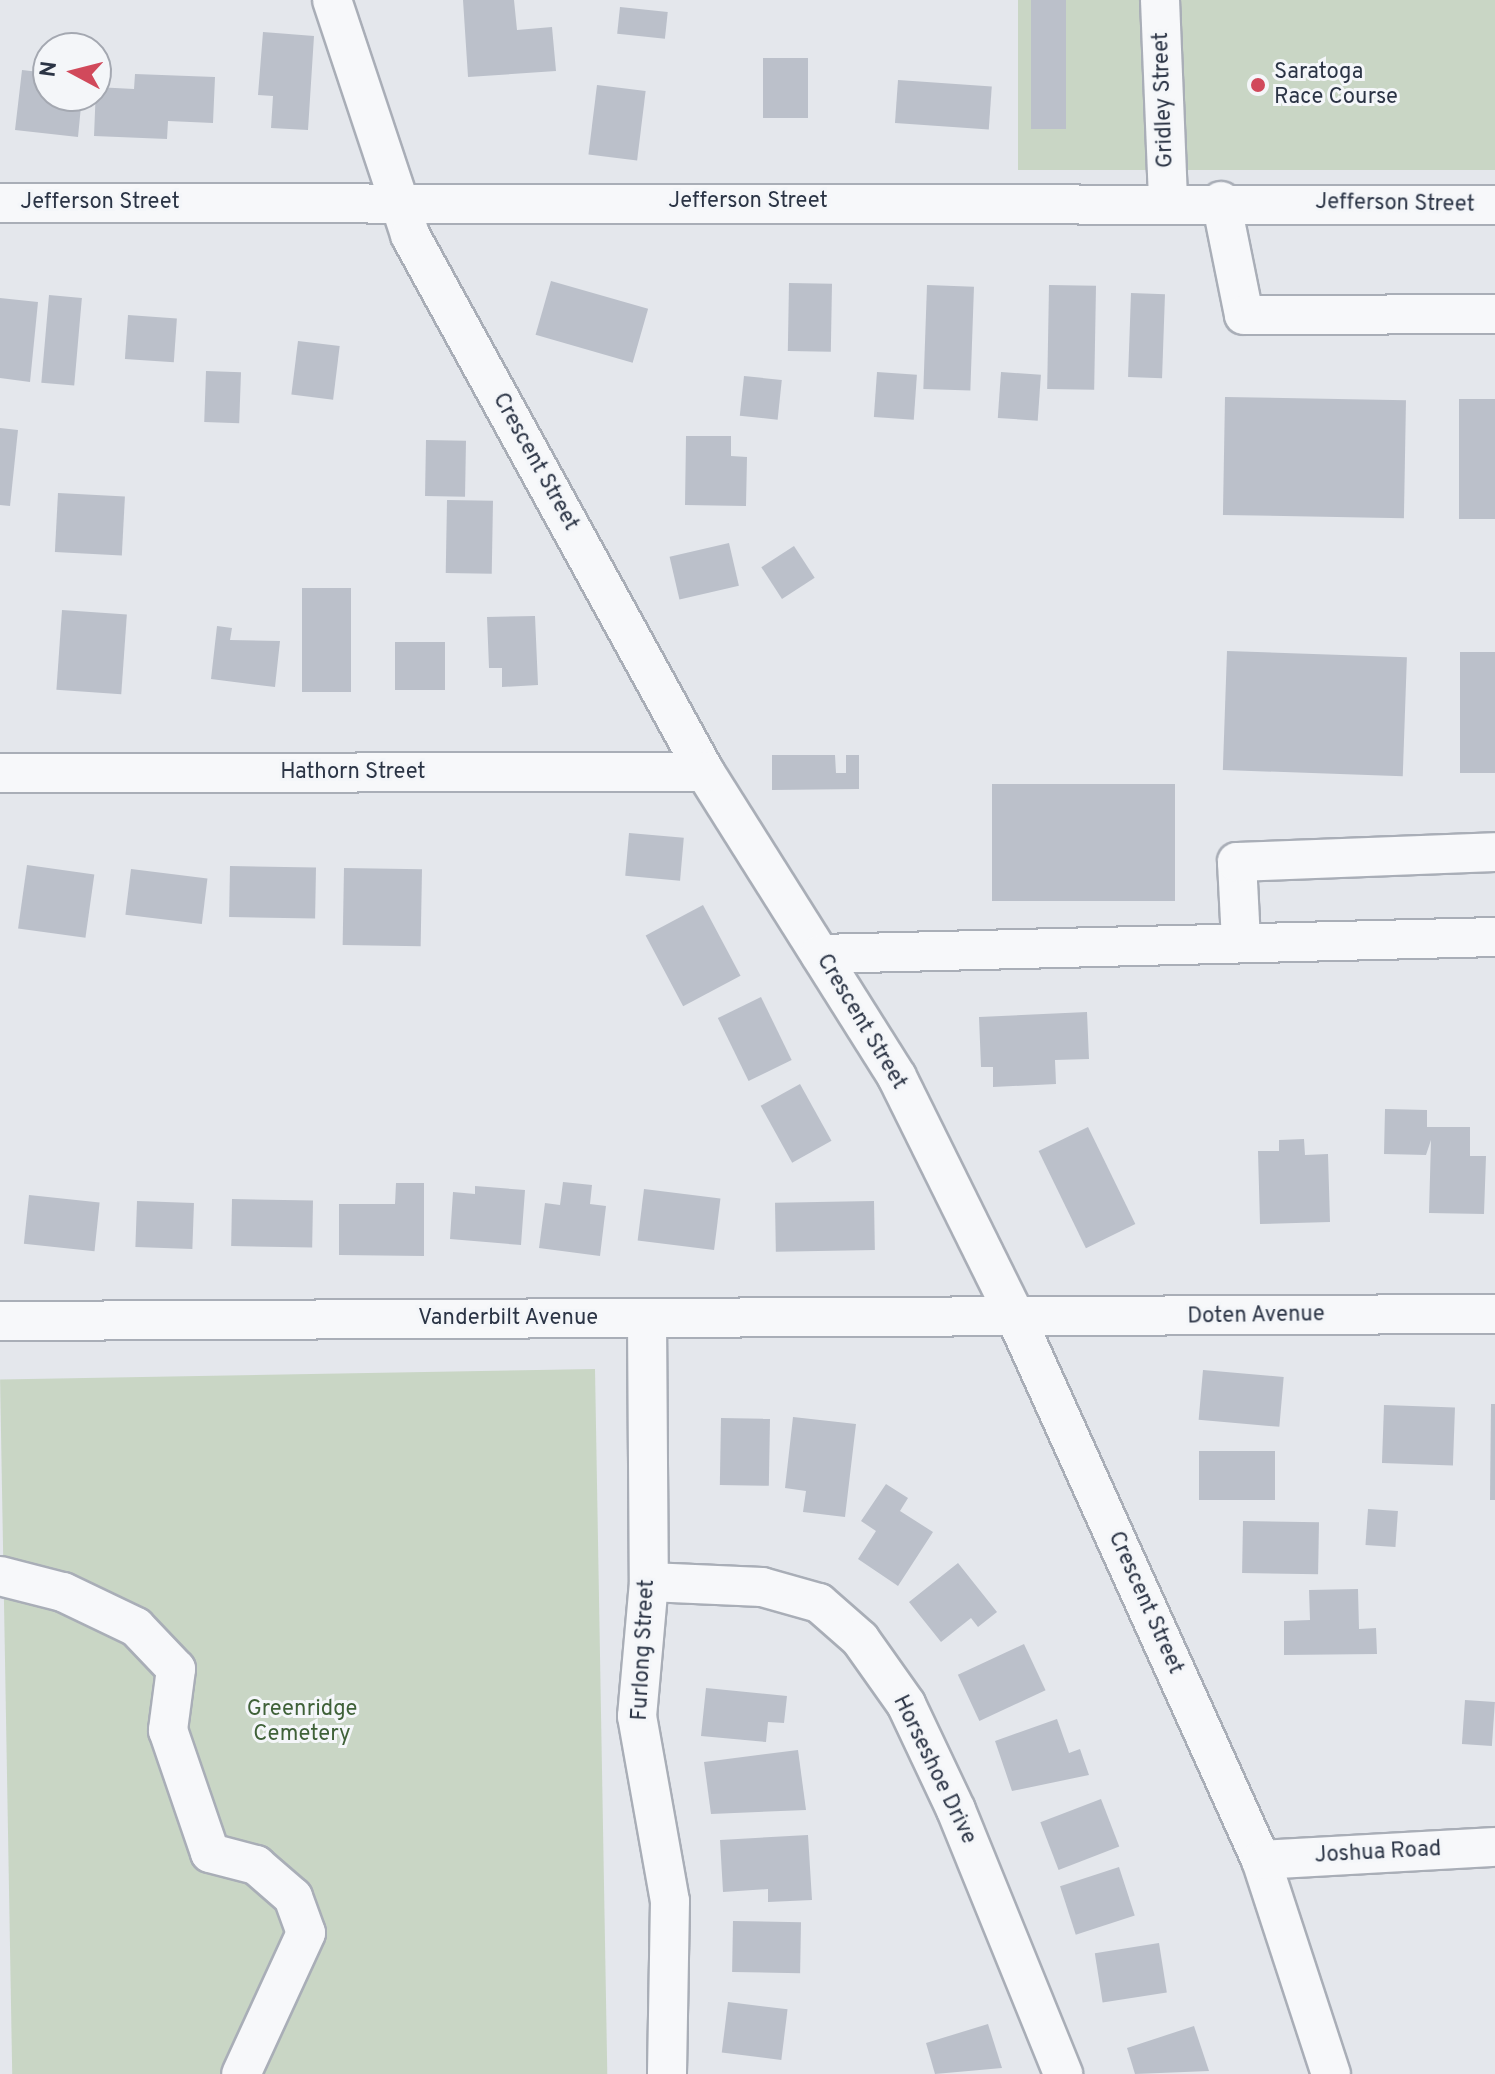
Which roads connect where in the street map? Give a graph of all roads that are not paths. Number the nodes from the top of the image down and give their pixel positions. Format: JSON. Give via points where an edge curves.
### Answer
{"nodes":[{"id":1,"x":332,"y":0,"type":"edge"},
{"id":2,"x":1160,"y":0,"type":"edge"},
{"id":3,"x":1168,"y":201,"type":"junction"},
{"id":4,"x":1221,"y":201,"type":"junction"},
{"id":5,"x":0,"y":203,"type":"edge"},
{"id":6,"x":394,"y":204,"type":"junction"},
{"id":7,"x":1495,"y":205,"type":"edge"},
{"id":8,"x":1495,"y":314,"type":"edge"},
{"id":9,"x":705,"y":772,"type":"junction"},
{"id":10,"x":0,"y":773,"type":"edge"},
{"id":11,"x":1495,"y":852,"type":"edge"},
{"id":12,"x":1495,"y":937,"type":"edge"},
{"id":13,"x":1241,"y":941,"type":"junction"},
{"id":14,"x":820,"y":954,"type":"junction"},
{"id":15,"x":1495,"y":1314,"type":"edge"},
{"id":16,"x":1016,"y":1318,"type":"junction"},
{"id":17,"x":647,"y":1320,"type":"junction"},
{"id":18,"x":0,"y":1321,"type":"edge"},
{"id":19,"x":0,"y":1576,"type":"edge"},
{"id":20,"x":649,"y":1582,"type":"junction"},
{"id":21,"x":1495,"y":1847,"type":"edge"},
{"id":22,"x":1261,"y":1860,"type":"junction"},
{"id":23,"x":241,"y":2074,"type":"edge"},
{"id":24,"x":667,"y":2074,"type":"edge"},
{"id":25,"x":1063,"y":2074,"type":"edge"},
{"id":26,"x":1331,"y":2074,"type":"edge"}],
"edges":[{"from":1,"to":6,"type":"street","name":"Crescent Street"},
{"from":2,"to":3,"type":"street","name":"Gridley Street"},
{"from":3,"to":4,"type":"street","name":"Jefferson Street"},
{"from":3,"to":6,"type":"street","name":"Jefferson Street"},
{"from":4,"to":7,"type":"street","name":"Jefferson Street"},
{"from":4,"to":8,"type":"street","via":[[1244,315]]},
{"from":5,"to":6,"type":"street","name":"Jefferson Street"},
{"from":6,"to":9,"type":"street","name":"Crescent Street"},
{"from":9,"to":10,"type":"street","name":"Hathorn Street"},
{"from":9,"to":14,"type":"street","name":"Crescent Street"},
{"from":11,"to":13,"type":"street","via":[[1237,862]]},
{"from":12,"to":13,"type":"street"},
{"from":13,"to":14,"type":"street"},
{"from":14,"to":16,"type":"street","name":"Crescent Street","via":[[897,1077]]},
{"from":15,"to":16,"type":"street","name":"Doten Avenue"},
{"from":16,"to":17,"type":"street","name":"Vanderbilt Avenue"},
{"from":16,"to":22,"type":"street","name":"Crescent Street"},
{"from":17,"to":18,"type":"street","name":"Vanderbilt Avenue"},
{"from":17,"to":20,"type":"street","name":"Furlong Street"},
{"from":19,"to":23,"type":"street","via":[[63,1592],[136,1627],[176,1669],[168,1730],[210,1853],[256,1865],[293,1897],[306,1933]]},
{"from":20,"to":24,"type":"street","name":"Furlong Street","via":[[637,1716],[670,1901]]},
{"from":20,"to":25,"type":"street","name":"Horseshoe Drive","via":[[762,1587],[819,1603],[860,1639],[906,1704],[956,1810]]},
{"from":21,"to":22,"type":"street","name":"Joshua Road"},
{"from":22,"to":26,"type":"street","name":"Crescent Street"}]}
